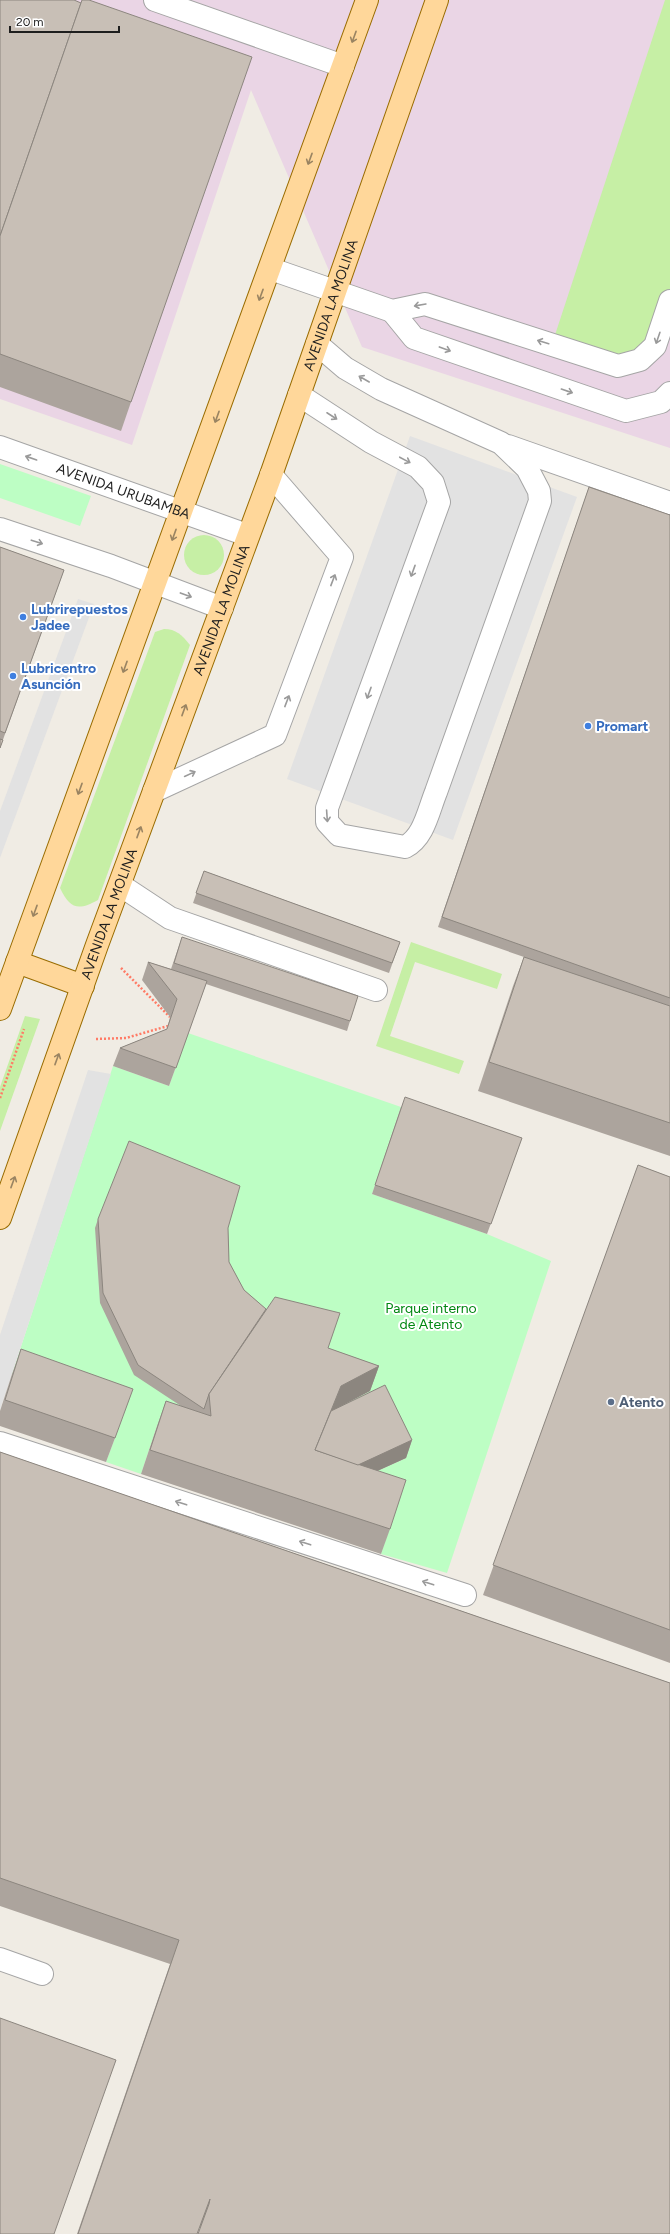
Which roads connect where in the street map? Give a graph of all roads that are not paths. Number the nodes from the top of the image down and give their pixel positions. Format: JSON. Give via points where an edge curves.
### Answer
{"nodes":[{"id":1,"x":154,"y":0,"type":"edge"},
{"id":2,"x":367,"y":0,"type":"edge"},
{"id":3,"x":437,"y":0,"type":"edge"},
{"id":4,"x":343,"y":66,"type":"junction"},
{"id":5,"x":270,"y":269,"type":"junction"},
{"id":6,"x":336,"y":292,"type":"junction"},
{"id":7,"x":670,"y":301,"type":"edge"},
{"id":8,"x":392,"y":311,"type":"junction"},
{"id":9,"x":317,"y":344,"type":"junction"},
{"id":10,"x":670,"y":393,"type":"edge"},
{"id":11,"x":299,"y":395,"type":"junction"},
{"id":12,"x":501,"y":443,"type":"junction"},
{"id":13,"x":0,"y":447,"type":"edge"},
{"id":14,"x":271,"y":474,"type":"junction"},
{"id":15,"x":670,"y":503,"type":"edge"},
{"id":16,"x":182,"y":511,"type":"junction"},
{"id":17,"x":0,"y":529,"type":"edge"},
{"id":18,"x":247,"y":535,"type":"junction"},
{"id":19,"x":156,"y":584,"type":"junction"},
{"id":20,"x":222,"y":608,"type":"junction"},
{"id":21,"x":154,"y":791,"type":"junction"},
{"id":22,"x":120,"y":886,"type":"junction"},
{"id":23,"x":17,"y":962,"type":"junction"},
{"id":24,"x":82,"y":986,"type":"junction"},
{"id":25,"x":376,"y":990,"type":"dead end"},
{"id":26,"x":0,"y":1009,"type":"edge"},
{"id":27,"x":0,"y":1218,"type":"edge"},
{"id":28,"x":0,"y":1443,"type":"edge"},
{"id":29,"x":465,"y":1595,"type":"dead end"},
{"id":30,"x":0,"y":1959,"type":"edge"},
{"id":31,"x":42,"y":1974,"type":"dead end"}],
"edges":[{"from":1,"to":4,"type":"street"},
{"from":2,"to":4,"type":"main road","one_way":true},
{"from":3,"to":6,"type":"main road","name":"AVENIDA LA MOLINA"},
{"from":4,"to":5,"type":"main road","one_way":true},
{"from":5,"to":6,"type":"street"},
{"from":5,"to":16,"type":"main road","one_way":true},
{"from":6,"to":8,"type":"street"},
{"from":6,"to":9,"type":"main road","name":"AVENIDA LA MOLINA"},
{"from":7,"to":8,"type":"street","one_way":true,"via":[[655,346],[640,360],[618,366],[425,304]]},
{"from":8,"to":10,"type":"street","one_way":true,"via":[[414,338],[626,411],[661,402]]},
{"from":9,"to":11,"type":"main road","name":"AVENIDA LA MOLINA"},
{"from":12,"to":9,"type":"street","one_way":true,"via":[[381,389],[345,368]]},
{"from":11,"to":12,"type":"street","one_way":true,"via":[[371,442],[418,466],[433,483],[439,502],[327,808],[327,822],[339,835],[404,847],[419,835],[540,502],[539,490],[527,468]]},
{"from":11,"to":14,"type":"main road","name":"AVENIDA LA MOLINA"},
{"from":12,"to":15,"type":"street"},
{"from":16,"to":13,"type":"street","name":"AVENIDA URUBAMBA","one_way":true},
{"from":14,"to":18,"type":"main road","name":"AVENIDA LA MOLINA"},
{"from":21,"to":14,"type":"street","one_way":true,"via":[[274,735],[342,557]]},
{"from":16,"to":18,"type":"street","name":"AVENIDA URUBAMBA"},
{"from":16,"to":19,"type":"main road","one_way":true},
{"from":17,"to":19,"type":"street","one_way":true,"via":[[111,566]]},
{"from":18,"to":20,"type":"main road","name":"AVENIDA LA MOLINA"},
{"from":19,"to":20,"type":"street","one_way":true},
{"from":19,"to":23,"type":"main road","one_way":true},
{"from":21,"to":20,"type":"main road","name":"AVENIDA LA MOLINA","one_way":true},
{"from":22,"to":21,"type":"main road","name":"AVENIDA LA MOLINA","one_way":true},
{"from":22,"to":24,"type":"main road","name":"AVENIDA LA MOLINA"},
{"from":22,"to":25,"type":"street","via":[[170,918]]},
{"from":23,"to":24,"type":"main road"},
{"from":23,"to":26,"type":"main road"},
{"from":27,"to":24,"type":"main road","name":"AVENIDA LA MOLINA","one_way":true},
{"from":29,"to":28,"type":"street","one_way":true},
{"from":30,"to":31,"type":"street"}]}
